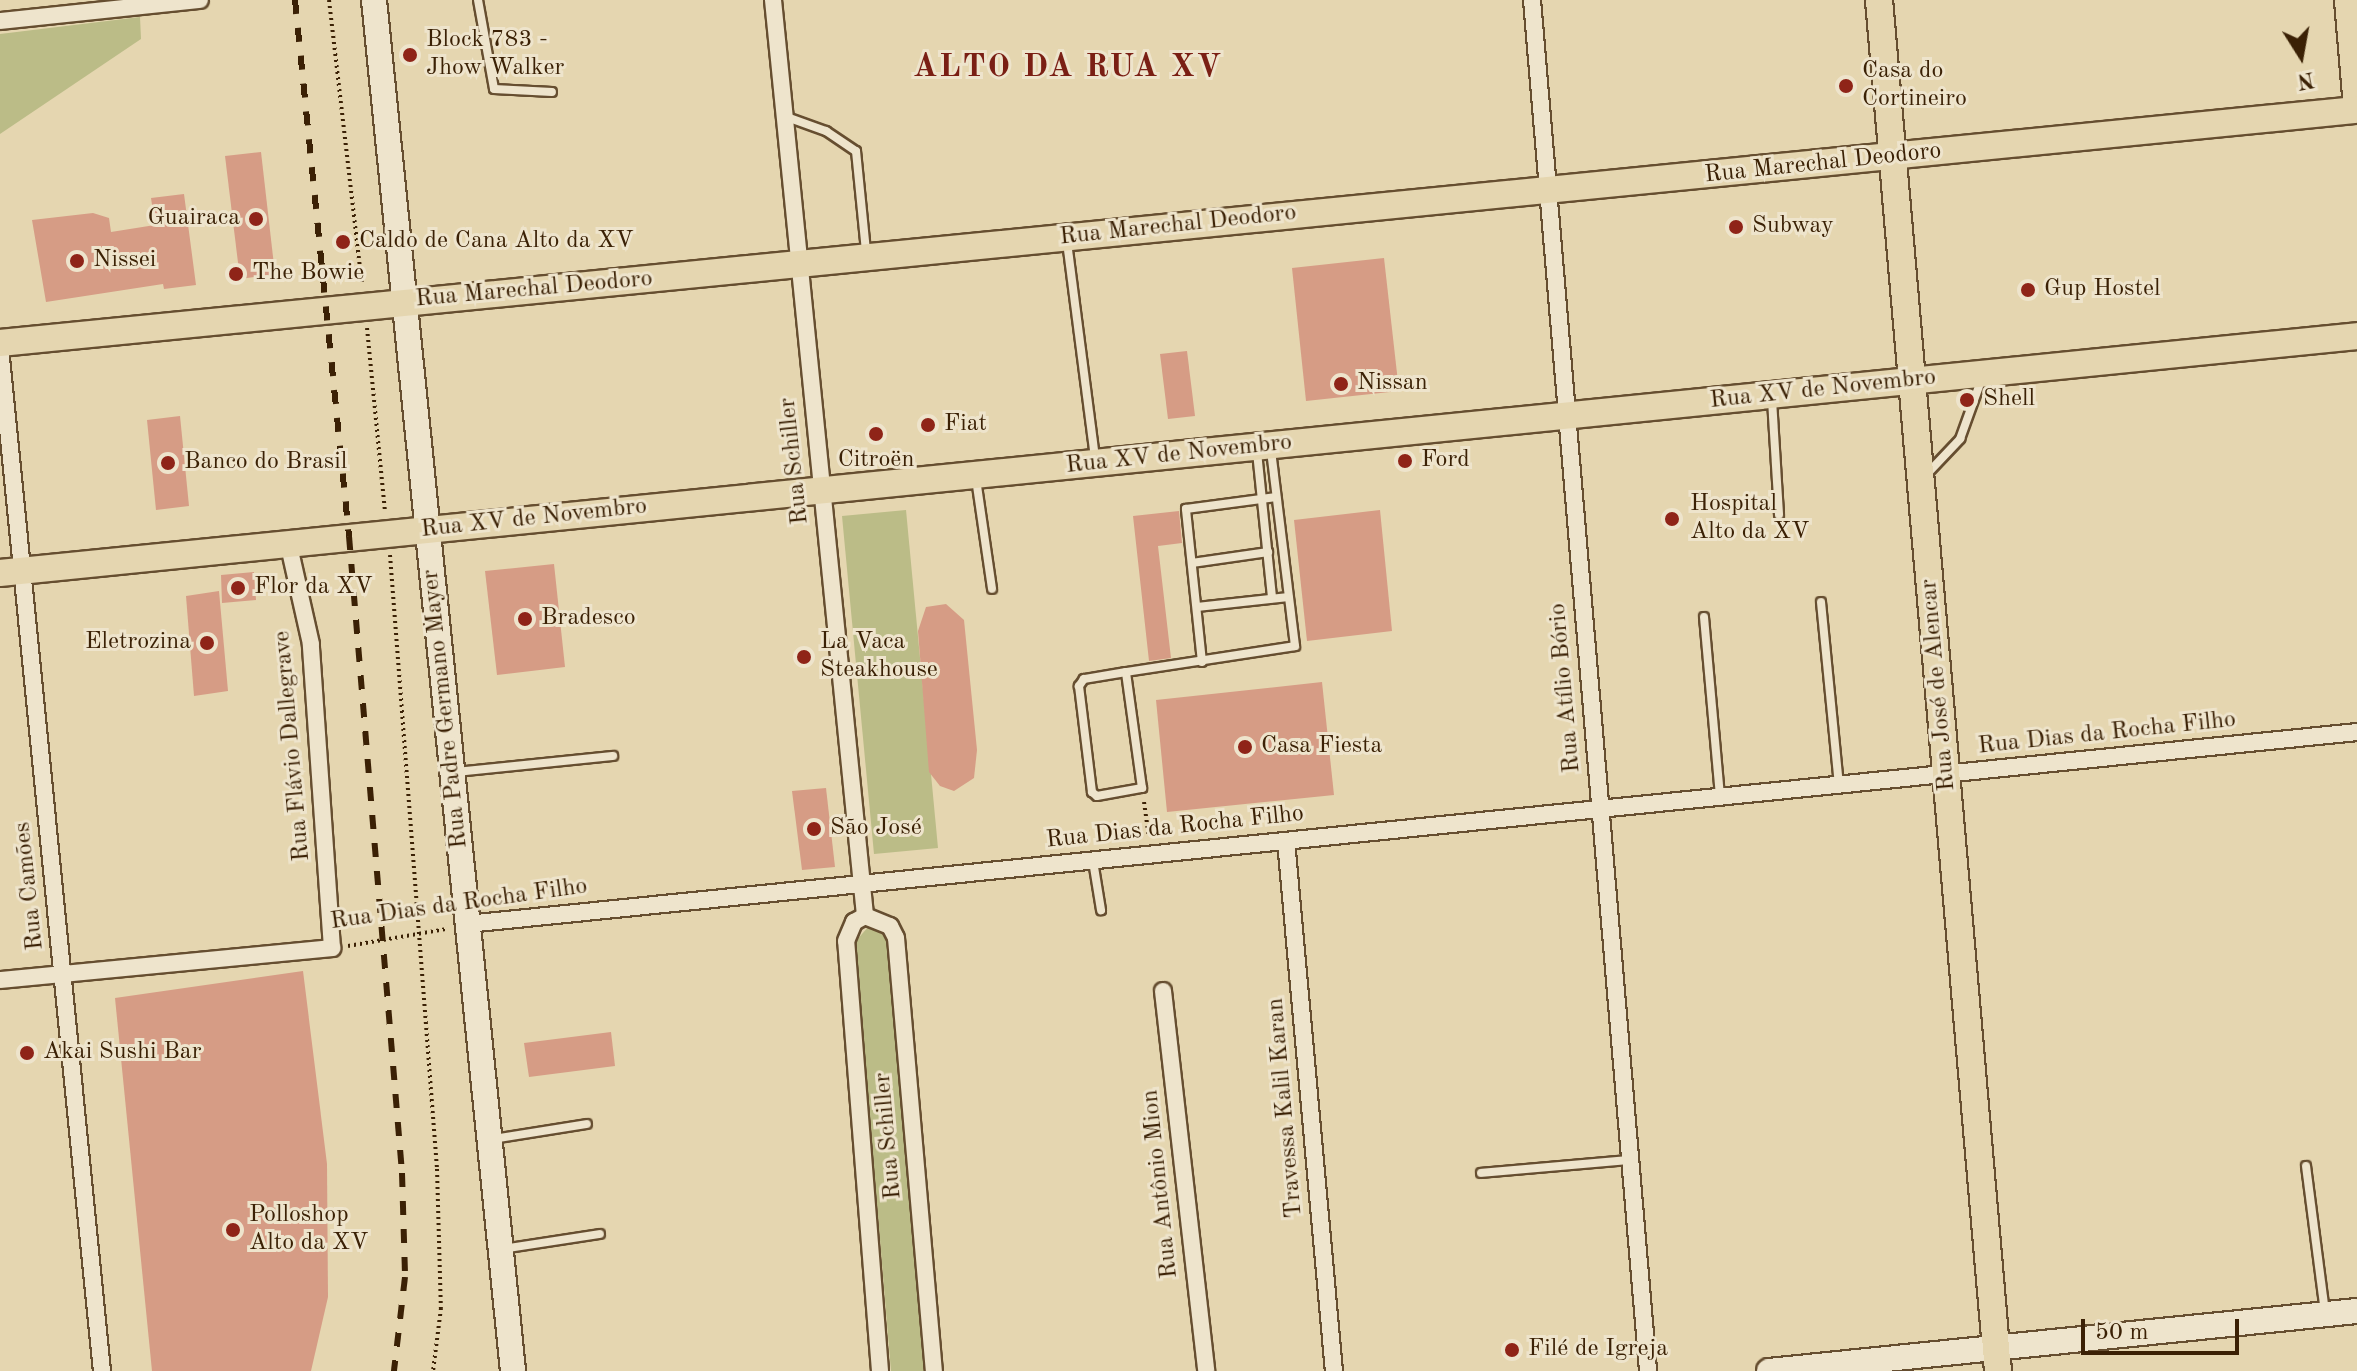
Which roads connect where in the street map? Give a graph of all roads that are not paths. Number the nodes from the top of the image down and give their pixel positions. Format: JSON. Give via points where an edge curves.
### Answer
{"nodes":[{"id":1,"x":200,"y":0,"type":"edge"},
{"id":2,"x":374,"y":0,"type":"edge"},
{"id":3,"x":478,"y":0,"type":"edge"},
{"id":4,"x":773,"y":0,"type":"edge"},
{"id":5,"x":1532,"y":0,"type":"edge"},
{"id":6,"x":1879,"y":0,"type":"edge"},
{"id":7,"x":2348,"y":0,"type":"edge"},
{"id":8,"x":0,"y":21,"type":"edge"},
{"id":9,"x":552,"y":92,"type":"dead end"},
{"id":10,"x":2357,"y":109,"type":"edge"},
{"id":11,"x":784,"y":116,"type":"junction"},
{"id":12,"x":1893,"y":158,"type":"junction"},
{"id":13,"x":1549,"y":189,"type":"junction"},
{"id":14,"x":1067,"y":238,"type":"junction"},
{"id":15,"x":867,"y":257,"type":"junction"},
{"id":16,"x":799,"y":265,"type":"junction"},
{"id":17,"x":405,"y":302,"type":"junction"},
{"id":18,"x":2357,"y":336,"type":"edge"},
{"id":19,"x":0,"y":346,"type":"edge"},
{"id":20,"x":1983,"y":374,"type":"junction"},
{"id":21,"x":1913,"y":381,"type":"junction"},
{"id":22,"x":1771,"y":395,"type":"junction"},
{"id":23,"x":1567,"y":416,"type":"junction"},
{"id":24,"x":1264,"y":447,"type":"junction"},
{"id":25,"x":1095,"y":463,"type":"junction"},
{"id":26,"x":975,"y":475,"type":"junction"},
{"id":27,"x":1921,"y":480,"type":"junction"},
{"id":28,"x":822,"y":491,"type":"junction"},
{"id":29,"x":1276,"y":497,"type":"junction"},
{"id":30,"x":1262,"y":498,"type":"junction"},
{"id":31,"x":1779,"y":515,"type":"dead end"},
{"id":32,"x":428,"y":529,"type":"junction"},
{"id":33,"x":288,"y":542,"type":"junction"},
{"id":34,"x":1268,"y":552,"type":"junction"},
{"id":35,"x":1192,"y":563,"type":"junction"},
{"id":36,"x":11,"y":572,"type":"edge"},
{"id":37,"x":992,"y":589,"type":"dead end"},
{"id":38,"x":1288,"y":597,"type":"junction"},
{"id":39,"x":1272,"y":598,"type":"junction"},
{"id":40,"x":1821,"y":602,"type":"dead end"},
{"id":41,"x":1197,"y":607,"type":"junction"},
{"id":42,"x":1704,"y":617,"type":"dead end"},
{"id":43,"x":1202,"y":662,"type":"junction"},
{"id":44,"x":1126,"y":672,"type":"junction"},
{"id":45,"x":2357,"y":732,"type":"edge"},
{"id":46,"x":613,"y":756,"type":"dead end"},
{"id":47,"x":452,"y":773,"type":"junction"},
{"id":48,"x":1947,"y":774,"type":"junction"},
{"id":49,"x":1839,"y":785,"type":"junction"},
{"id":50,"x":1720,"y":797,"type":"junction"},
{"id":51,"x":1601,"y":809,"type":"junction"},
{"id":52,"x":1286,"y":841,"type":"junction"},
{"id":53,"x":1093,"y":861,"type":"junction"},
{"id":54,"x":862,"y":884,"type":"junction"},
{"id":55,"x":1101,"y":910,"type":"dead end"},
{"id":56,"x":865,"y":916,"type":"junction"},
{"id":57,"x":467,"y":924,"type":"junction"},
{"id":58,"x":332,"y":948,"type":"joint"},
{"id":59,"x":63,"y":974,"type":"junction"},
{"id":60,"x":0,"y":980,"type":"edge"},
{"id":61,"x":1163,"y":991,"type":"dead end"},
{"id":62,"x":587,"y":1124,"type":"dead end"},
{"id":63,"x":489,"y":1139,"type":"junction"},
{"id":64,"x":1630,"y":1160,"type":"junction"},
{"id":65,"x":2306,"y":1166,"type":"dead end"},
{"id":66,"x":1481,"y":1173,"type":"dead end"},
{"id":67,"x":600,"y":1234,"type":"dead end"},
{"id":68,"x":500,"y":1250,"type":"junction"},
{"id":69,"x":2357,"y":1311,"type":"edge"},
{"id":70,"x":2325,"y":1314,"type":"junction"},
{"id":71,"x":1997,"y":1359,"type":"edge"},
{"id":72,"x":102,"y":1371,"type":"edge"},
{"id":73,"x":513,"y":1371,"type":"edge"},
{"id":74,"x":880,"y":1371,"type":"edge"},
{"id":75,"x":934,"y":1371,"type":"edge"},
{"id":76,"x":1206,"y":1371,"type":"edge"},
{"id":77,"x":1334,"y":1371,"type":"edge"},
{"id":78,"x":1648,"y":1371,"type":"edge"},
{"id":79,"x":1769,"y":1371,"type":"edge"}],
"edges":[{"from":1,"to":8,"type":"street"},
{"from":2,"to":17,"type":"street","name":"Rua Padre Germano Mayer"},
{"from":3,"to":9,"type":"lane","via":[[494,89]]},
{"from":4,"to":11,"type":"street","name":"Rua Schiller"},
{"from":5,"to":13,"type":"street","name":"Rua Atílio Bório"},
{"from":6,"to":12,"type":"main road","name":"Rua José de Alencar"},
{"from":7,"to":10,"type":"main road"},
{"from":10,"to":12,"type":"main road","name":"Rua Marechal Deodoro"},
{"from":11,"to":15,"type":"lane","via":[[826,131],[856,151]]},
{"from":11,"to":16,"type":"street","name":"Rua Schiller"},
{"from":12,"to":13,"type":"main road","name":"Rua Marechal Deodoro"},
{"from":12,"to":21,"type":"main road","name":"Rua José de Alencar"},
{"from":13,"to":14,"type":"main road","name":"Rua Marechal Deodoro"},
{"from":13,"to":23,"type":"street","name":"Rua Atílio Bório"},
{"from":14,"to":15,"type":"main road","name":"Rua Marechal Deodoro"},
{"from":14,"to":25,"type":"lane"},
{"from":15,"to":16,"type":"main road","name":"Rua Marechal Deodoro"},
{"from":16,"to":17,"type":"main road","name":"Rua Marechal Deodoro"},
{"from":16,"to":28,"type":"street","name":"Rua Schiller"},
{"from":17,"to":19,"type":"main road","name":"Rua Marechal Deodoro"},
{"from":17,"to":32,"type":"street","name":"Rua Padre Germano Mayer"},
{"from":18,"to":20,"type":"main road","name":"Rua XV de Novembro"},
{"from":19,"to":36,"type":"street","name":"Rua Camões"},
{"from":20,"to":21,"type":"main road","name":"Rua XV de Novembro"},
{"from":20,"to":27,"type":"lane","via":[[1971,420]]},
{"from":21,"to":22,"type":"main road","name":"Rua XV de Novembro"},
{"from":21,"to":27,"type":"main road","name":"Rua José de Alencar"},
{"from":22,"to":23,"type":"main road","name":"Rua XV de Novembro"},
{"from":22,"to":31,"type":"lane"},
{"from":23,"to":24,"type":"main road","name":"Rua XV de Novembro"},
{"from":23,"to":51,"type":"street","name":"Rua Atílio Bório"},
{"from":24,"to":25,"type":"main road","name":"Rua XV de Novembro"},
{"from":24,"to":29,"type":"lane"},
{"from":24,"to":30,"type":"lane"},
{"from":25,"to":26,"type":"main road","name":"Rua XV de Novembro"},
{"from":26,"to":28,"type":"main road","name":"Rua XV de Novembro"},
{"from":26,"to":37,"type":"lane"},
{"from":27,"to":48,"type":"main road","name":"Rua José de Alencar"},
{"from":28,"to":32,"type":"main road","name":"Rua XV de Novembro"},
{"from":28,"to":54,"type":"street","name":"Rua Schiller"},
{"from":29,"to":30,"type":"lane"},
{"from":29,"to":38,"type":"lane"},
{"from":30,"to":34,"type":"lane"},
{"from":30,"to":35,"type":"lane","via":[[1186,509]]},
{"from":32,"to":33,"type":"main road","name":"Rua XV de Novembro"},
{"from":32,"to":47,"type":"street","name":"Rua Padre Germano Mayer"},
{"from":33,"to":36,"type":"main road","name":"Rua XV de Novembro"},
{"from":33,"to":58,"type":"street","name":"Rua Flávio Dallegrave","via":[[311,644]]},
{"from":34,"to":35,"type":"lane"},
{"from":34,"to":39,"type":"lane"},
{"from":35,"to":41,"type":"lane"},
{"from":36,"to":59,"type":"street","name":"Rua Camões"},
{"from":38,"to":39,"type":"lane"},
{"from":38,"to":43,"type":"lane","via":[[1295,646]]},
{"from":39,"to":41,"type":"lane"},
{"from":40,"to":49,"type":"lane"},
{"from":41,"to":43,"type":"lane"},
{"from":42,"to":50,"type":"lane"},
{"from":43,"to":44,"type":"lane"},
{"from":44,"to":44,"type":"lane","via":[[1142,788],[1097,796],[1092,792],[1079,686],[1084,679]]},
{"from":45,"to":48,"type":"street","name":"Rua Dias da Rocha Filho"},
{"from":46,"to":47,"type":"lane"},
{"from":47,"to":57,"type":"street","name":"Rua Padre Germano Mayer"},
{"from":48,"to":49,"type":"street","name":"Rua Dias da Rocha Filho"},
{"from":48,"to":71,"type":"main road","name":"Rua José de Alencar"},
{"from":49,"to":50,"type":"street","name":"Rua Dias da Rocha Filho"},
{"from":50,"to":51,"type":"street","name":"Rua Dias da Rocha Filho"},
{"from":51,"to":52,"type":"street","name":"Rua Dias da Rocha Filho"},
{"from":51,"to":64,"type":"street","name":"Rua Atílio Bório"},
{"from":52,"to":53,"type":"street","name":"Rua Dias da Rocha Filho"},
{"from":52,"to":77,"type":"street","name":"Travessa Kalil Karan"},
{"from":53,"to":54,"type":"street","name":"Rua Dias da Rocha Filho"},
{"from":53,"to":55,"type":"lane"},
{"from":54,"to":56,"type":"street","name":"Rua Schiller"},
{"from":54,"to":57,"type":"street","name":"Rua Dias da Rocha Filho"},
{"from":56,"to":74,"type":"street","name":"Rua Schiller","via":[[854,922],[846,941]]},
{"from":56,"to":75,"type":"street","name":"Rua Schiller","via":[[890,926],[896,938]]},
{"from":57,"to":63,"type":"street","name":"Rua Padre Germano Mayer"},
{"from":58,"to":59,"type":"street","name":"Rua Dias da Rocha Filho"},
{"from":59,"to":60,"type":"street","name":"Rua Dias da Rocha Filho"},
{"from":59,"to":72,"type":"street","name":"Rua Camões"},
{"from":61,"to":76,"type":"street","name":"Rua Antônio Mion"},
{"from":62,"to":63,"type":"lane"},
{"from":63,"to":68,"type":"street","name":"Rua Padre Germano Mayer"},
{"from":64,"to":66,"type":"lane"},
{"from":64,"to":78,"type":"street","name":"Rua Atílio Bório"},
{"from":65,"to":70,"type":"lane"},
{"from":67,"to":68,"type":"lane"},
{"from":68,"to":73,"type":"street","name":"Rua Padre Germano Mayer"},
{"from":69,"to":70,"type":"street"},
{"from":70,"to":71,"type":"street"},
{"from":71,"to":79,"type":"street"}]}
